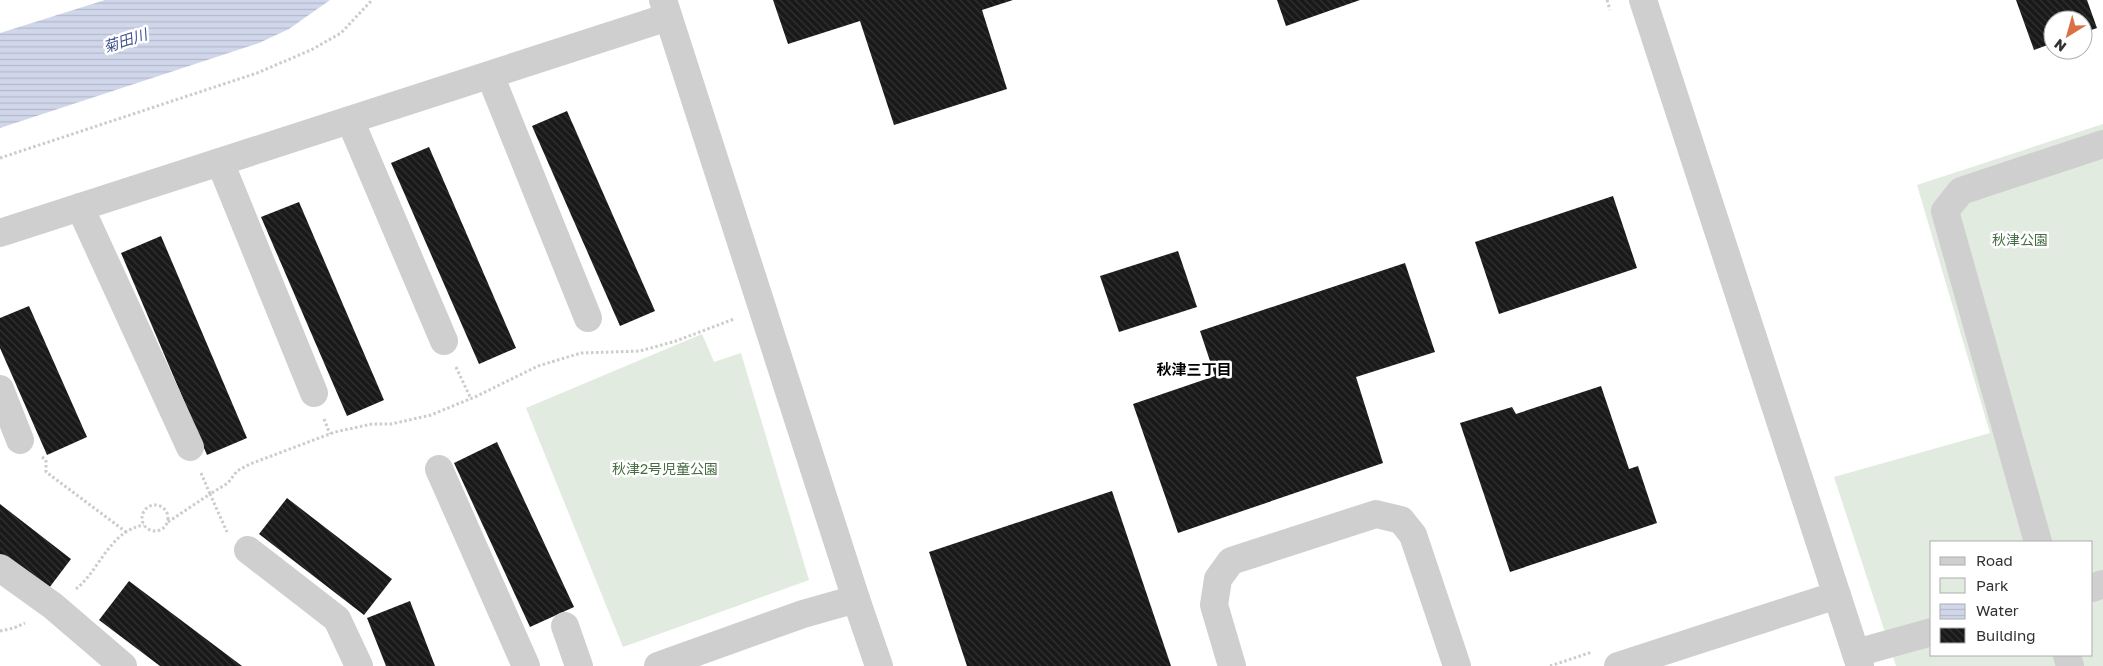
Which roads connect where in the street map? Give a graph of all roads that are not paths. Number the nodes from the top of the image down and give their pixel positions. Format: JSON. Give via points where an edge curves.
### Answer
{"nodes":[{"id":1,"x":1643,"y":0,"type":"edge"},
{"id":2,"x":666,"y":9,"type":"edge"},
{"id":3,"x":490,"y":75,"type":"junction"},
{"id":4,"x":350,"y":120,"type":"junction"},
{"id":5,"x":2103,"y":144,"type":"edge"},
{"id":6,"x":220,"y":162,"type":"junction"},
{"id":7,"x":80,"y":207,"type":"junction"},
{"id":8,"x":0,"y":233,"type":"edge"},
{"id":9,"x":588,"y":318,"type":"dead end"},
{"id":10,"x":444,"y":341,"type":"road end"},
{"id":11,"x":0,"y":389,"type":"edge"},
{"id":12,"x":314,"y":393,"type":"dead end"},
{"id":13,"x":20,"y":440,"type":"road end"},
{"id":14,"x":190,"y":447,"type":"dead end"},
{"id":15,"x":439,"y":469,"type":"dead end"},
{"id":16,"x":2038,"y":541,"type":"edge"},
{"id":17,"x":248,"y":550,"type":"road end"},
{"id":18,"x":0,"y":568,"type":"edge"},
{"id":19,"x":1837,"y":595,"type":"junction"},
{"id":20,"x":856,"y":599,"type":"junction"},
{"id":21,"x":565,"y":626,"type":"dead end"},
{"id":22,"x":1930,"y":633,"type":"edge"},
{"id":23,"x":1858,"y":660,"type":"edge"},
{"id":24,"x":666,"y":664,"type":"edge"},
{"id":25,"x":123,"y":666,"type":"edge"},
{"id":26,"x":359,"y":666,"type":"edge"},
{"id":27,"x":526,"y":666,"type":"edge"},
{"id":28,"x":579,"y":666,"type":"edge"},
{"id":29,"x":879,"y":666,"type":"edge"},
{"id":30,"x":1232,"y":666,"type":"edge"},
{"id":31,"x":1457,"y":666,"type":"edge"},
{"id":32,"x":1618,"y":666,"type":"edge"}],
"edges":[{"from":1,"to":19,"type":"street"},
{"from":2,"to":3,"type":"street"},
{"from":2,"to":20,"type":"street"},
{"from":3,"to":4,"type":"street"},
{"from":3,"to":9,"type":"street"},
{"from":4,"to":6,"type":"street"},
{"from":4,"to":10,"type":"street"},
{"from":5,"to":16,"type":"street","via":[[1961,191],[1945,212]]},
{"from":6,"to":7,"type":"street"},
{"from":6,"to":12,"type":"street"},
{"from":7,"to":8,"type":"street"},
{"from":7,"to":14,"type":"street"},
{"from":11,"to":13,"type":"street"},
{"from":15,"to":27,"type":"street"},
{"from":17,"to":26,"type":"street","via":[[337,619]]},
{"from":18,"to":25,"type":"street","via":[[53,606]]},
{"from":19,"to":23,"type":"street"},
{"from":19,"to":32,"type":"street"},
{"from":20,"to":24,"type":"street","via":[[803,614]]},
{"from":20,"to":29,"type":"street"},
{"from":21,"to":28,"type":"street"},
{"from":22,"to":23,"type":"street"},
{"from":30,"to":31,"type":"street","via":[[1214,606],[1218,579],[1231,561],[1376,514],[1402,520],[1413,535]]}]}
